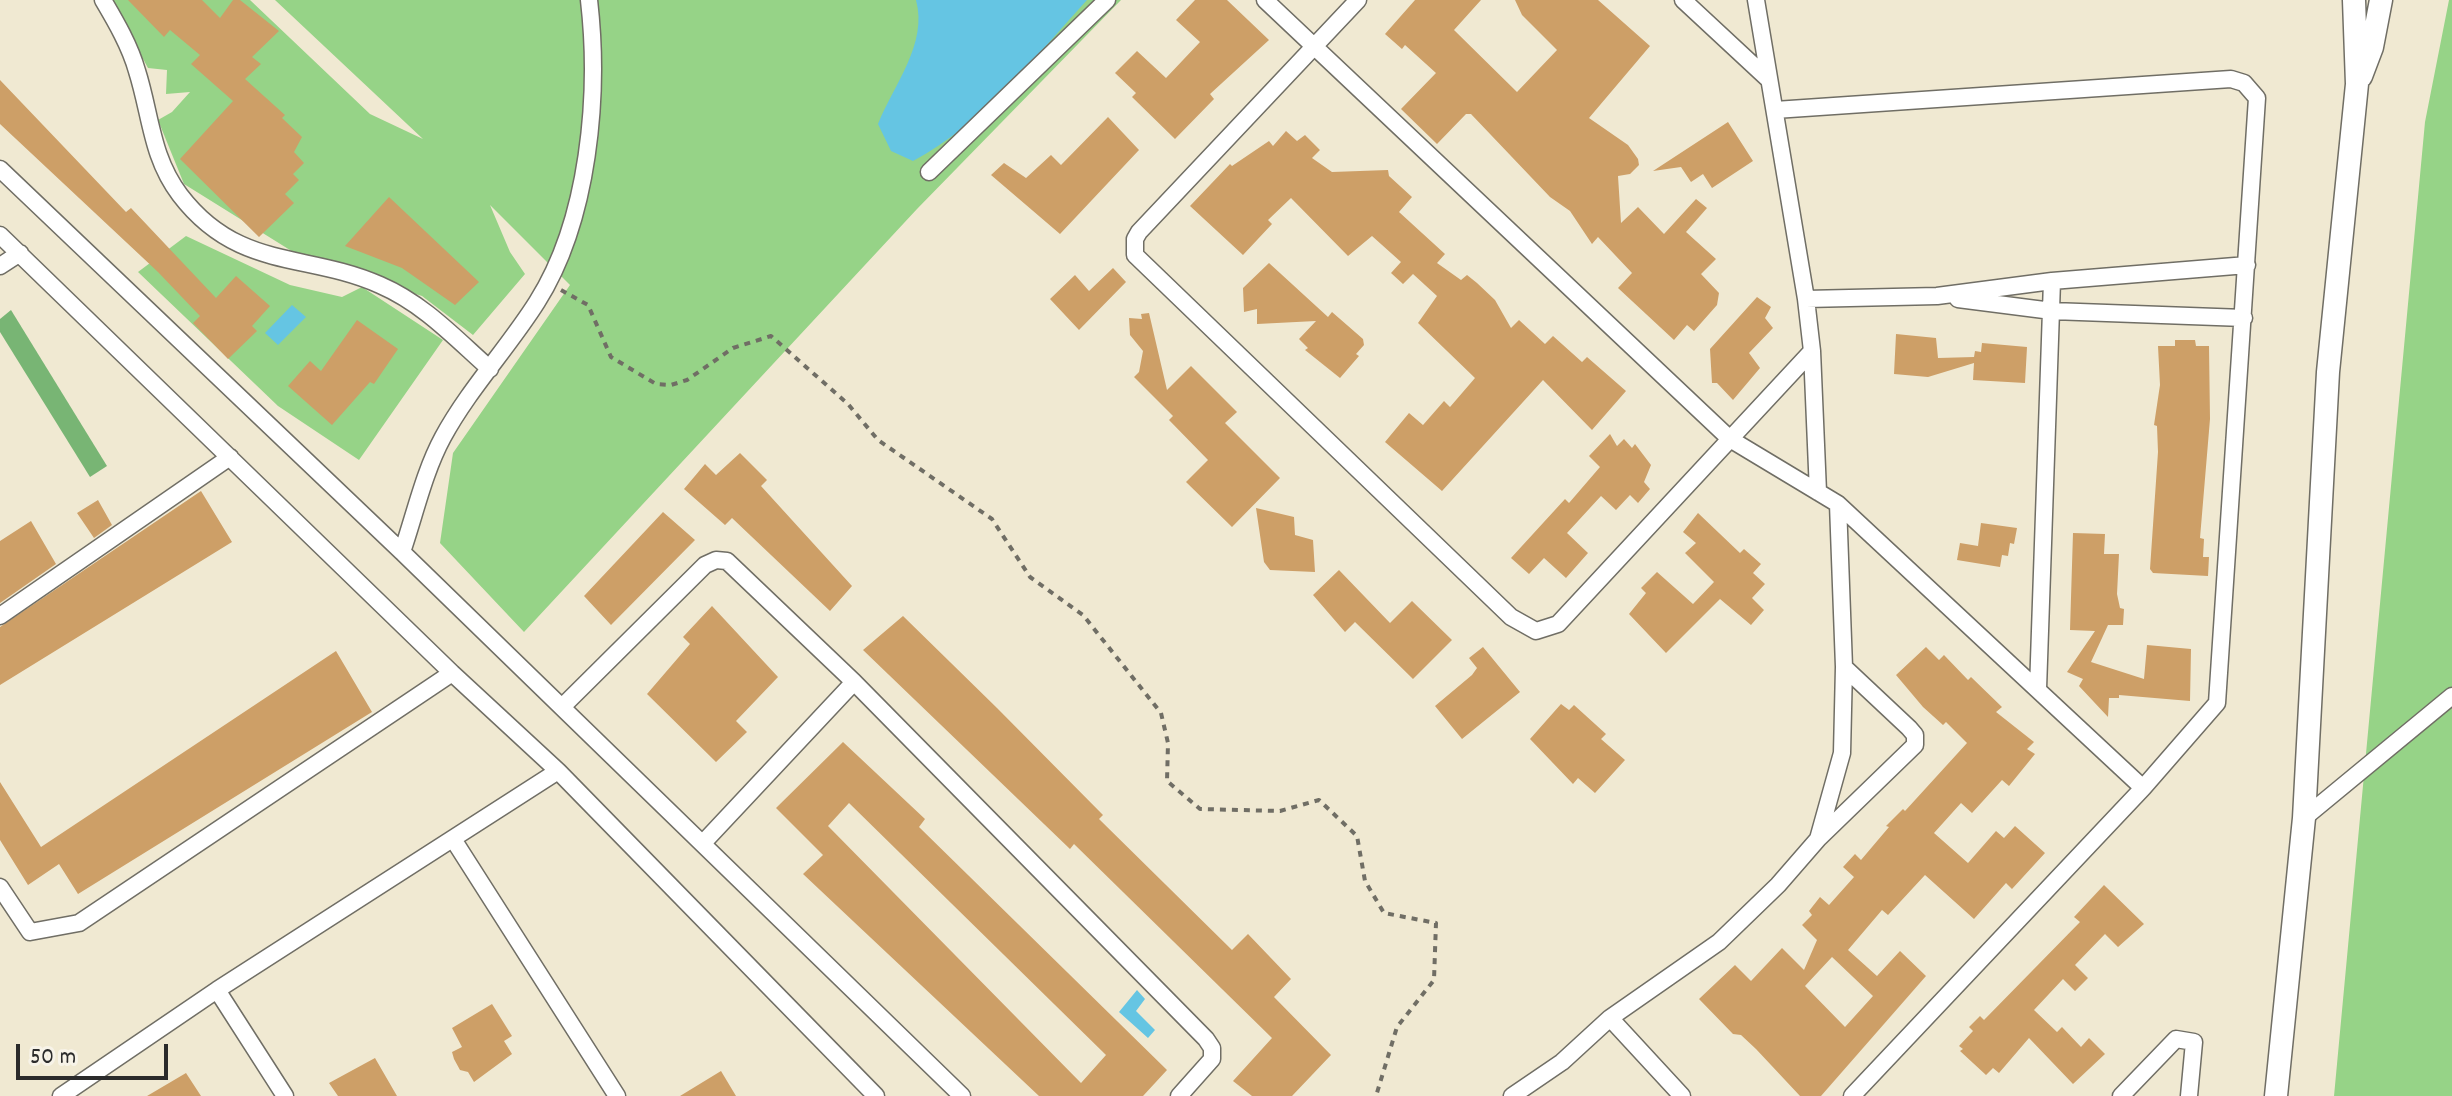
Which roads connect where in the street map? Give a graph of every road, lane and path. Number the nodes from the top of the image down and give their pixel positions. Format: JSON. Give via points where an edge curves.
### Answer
{"nodes":[{"id":1,"x":103,"y":0,"type":"edge"},
{"id":2,"x":589,"y":0,"type":"edge"},
{"id":3,"x":1107,"y":0,"type":"edge"},
{"id":4,"x":1265,"y":0,"type":"edge"},
{"id":5,"x":1358,"y":0,"type":"edge"},
{"id":6,"x":1683,"y":0,"type":"edge"},
{"id":7,"x":1756,"y":0,"type":"edge"},
{"id":8,"x":2354,"y":0,"type":"edge"},
{"id":9,"x":2381,"y":0,"type":"edge"},
{"id":10,"x":1312,"y":47,"type":"junction"},
{"id":11,"x":1767,"y":78,"type":"junction"},
{"id":12,"x":2357,"y":84,"type":"junction"},
{"id":13,"x":1775,"y":110,"type":"junction"},
{"id":14,"x":0,"y":169,"type":"edge"},
{"id":15,"x":929,"y":172,"type":"dead end"},
{"id":16,"x":0,"y":235,"type":"edge"},
{"id":17,"x":20,"y":253,"type":"junction"},
{"id":18,"x":2247,"y":265,"type":"junction"},
{"id":19,"x":0,"y":266,"type":"edge"},
{"id":20,"x":2052,"y":281,"type":"junction"},
{"id":21,"x":549,"y":283,"type":"junction"},
{"id":22,"x":1937,"y":296,"type":"junction"},
{"id":23,"x":1806,"y":299,"type":"junction"},
{"id":24,"x":2052,"y":311,"type":"junction"},
{"id":25,"x":2244,"y":318,"type":"junction"},
{"id":26,"x":1812,"y":351,"type":"junction"},
{"id":27,"x":490,"y":369,"type":"junction"},
{"id":28,"x":1730,"y":439,"type":"junction"},
{"id":29,"x":230,"y":457,"type":"junction"},
{"id":30,"x":1818,"y":492,"type":"junction"},
{"id":31,"x":1838,"y":504,"type":"junction"},
{"id":32,"x":402,"y":552,"type":"junction"},
{"id":33,"x":0,"y":616,"type":"edge"},
{"id":34,"x":1844,"y":667,"type":"junction"},
{"id":35,"x":452,"y":673,"type":"junction"},
{"id":36,"x":854,"y":682,"type":"junction"},
{"id":37,"x":2038,"y":689,"type":"junction"},
{"id":38,"x":2452,"y":696,"type":"edge"},
{"id":39,"x":562,"y":707,"type":"junction"},
{"id":40,"x":558,"y":771,"type":"junction"},
{"id":41,"x":2143,"y":788,"type":"junction"},
{"id":42,"x":2304,"y":818,"type":"junction"},
{"id":43,"x":453,"y":839,"type":"junction"},
{"id":44,"x":1818,"y":839,"type":"junction"},
{"id":45,"x":703,"y":843,"type":"junction"},
{"id":46,"x":0,"y":887,"type":"edge"},
{"id":47,"x":217,"y":990,"type":"junction"},
{"id":48,"x":1610,"y":1018,"type":"junction"},
{"id":49,"x":61,"y":1096,"type":"edge"},
{"id":50,"x":285,"y":1096,"type":"edge"},
{"id":51,"x":617,"y":1096,"type":"edge"},
{"id":52,"x":876,"y":1096,"type":"edge"},
{"id":53,"x":962,"y":1096,"type":"edge"},
{"id":54,"x":1179,"y":1096,"type":"edge"},
{"id":55,"x":1376,"y":1096,"type":"edge"},
{"id":56,"x":1513,"y":1096,"type":"edge"},
{"id":57,"x":1682,"y":1096,"type":"edge"},
{"id":58,"x":1852,"y":1096,"type":"edge"},
{"id":59,"x":2121,"y":1096,"type":"edge"},
{"id":60,"x":2189,"y":1096,"type":"edge"},
{"id":61,"x":2276,"y":1096,"type":"edge"}],
"edges":[{"from":1,"to":27,"type":"street","via":[[137,68],[156,153],[173,185],[198,214],[255,252],[366,279],[411,300]]},
{"from":2,"to":21,"type":"street","via":[[592,107],[587,149],[572,221]]},
{"from":3,"to":15,"type":"street"},
{"from":4,"to":10,"type":"street"},
{"from":5,"to":10,"type":"street"},
{"from":6,"to":11,"type":"street"},
{"from":7,"to":11,"type":"street"},
{"from":8,"to":12,"type":"street"},
{"from":9,"to":12,"type":"street","via":[[2372,47]]},
{"from":10,"to":28,"type":"street"},
{"from":10,"to":28,"type":"street","via":[[1139,232],[1135,255],[1511,617],[1536,631],[1558,624]]},
{"from":11,"to":13,"type":"street"},
{"from":12,"to":42,"type":"street","via":[[2328,372]]},
{"from":13,"to":18,"type":"street","via":[[2231,79],[2244,83],[2257,98]]},
{"from":13,"to":23,"type":"street"},
{"from":14,"to":32,"type":"street"},
{"from":16,"to":17,"type":"street"},
{"from":17,"to":19,"type":"street"},
{"from":17,"to":29,"type":"street"},
{"from":18,"to":20,"type":"street"},
{"from":18,"to":25,"type":"street"},
{"from":20,"to":22,"type":"street"},
{"from":20,"to":24,"type":"street"},
{"from":21,"to":27,"type":"street"},
{"from":21,"to":55,"type":"path","via":[[588,305],[611,357],[656,384],[687,380],[733,348],[771,336],[848,404],[878,440],[992,519],[1030,577],[1083,615],[1161,713],[1168,743],[1167,781],[1200,809],[1280,811],[1319,800],[1357,836],[1365,881],[1384,913],[1436,923],[1434,980],[1397,1027]]},
{"from":22,"to":23,"type":"street"},
{"from":22,"to":24,"type":"street"},
{"from":23,"to":26,"type":"street"},
{"from":24,"to":25,"type":"street"},
{"from":24,"to":37,"type":"street"},
{"from":25,"to":41,"type":"street","via":[[2217,703]]},
{"from":26,"to":28,"type":"street"},
{"from":26,"to":30,"type":"street"},
{"from":27,"to":32,"type":"street","via":[[444,435]]},
{"from":28,"to":30,"type":"street"},
{"from":29,"to":33,"type":"street"},
{"from":29,"to":35,"type":"street"},
{"from":30,"to":31,"type":"street"},
{"from":31,"to":34,"type":"street"},
{"from":31,"to":37,"type":"street"},
{"from":32,"to":39,"type":"street"},
{"from":34,"to":44,"type":"street","via":[[1842,753]]},
{"from":34,"to":44,"type":"street","via":[[1909,728],[1915,745]]},
{"from":35,"to":40,"type":"street"},
{"from":35,"to":46,"type":"street","via":[[79,923],[30,932]]},
{"from":36,"to":39,"type":"street","via":[[732,564],[716,560]]},
{"from":36,"to":45,"type":"street"},
{"from":36,"to":54,"type":"street","via":[[1206,1039],[1212,1059]]},
{"from":37,"to":41,"type":"street"},
{"from":38,"to":42,"type":"street"},
{"from":39,"to":45,"type":"street"},
{"from":40,"to":43,"type":"street"},
{"from":40,"to":52,"type":"street"},
{"from":41,"to":58,"type":"street"},
{"from":42,"to":61,"type":"street"},
{"from":43,"to":47,"type":"street"},
{"from":43,"to":51,"type":"street"},
{"from":44,"to":48,"type":"street","via":[[1719,942]]},
{"from":45,"to":53,"type":"street"},
{"from":47,"to":49,"type":"street"},
{"from":47,"to":50,"type":"street"},
{"from":48,"to":56,"type":"street","via":[[1562,1062]]},
{"from":48,"to":57,"type":"street"},
{"from":59,"to":60,"type":"street","via":[[2176,1039],[2186,1038],[2194,1042]]}]}
